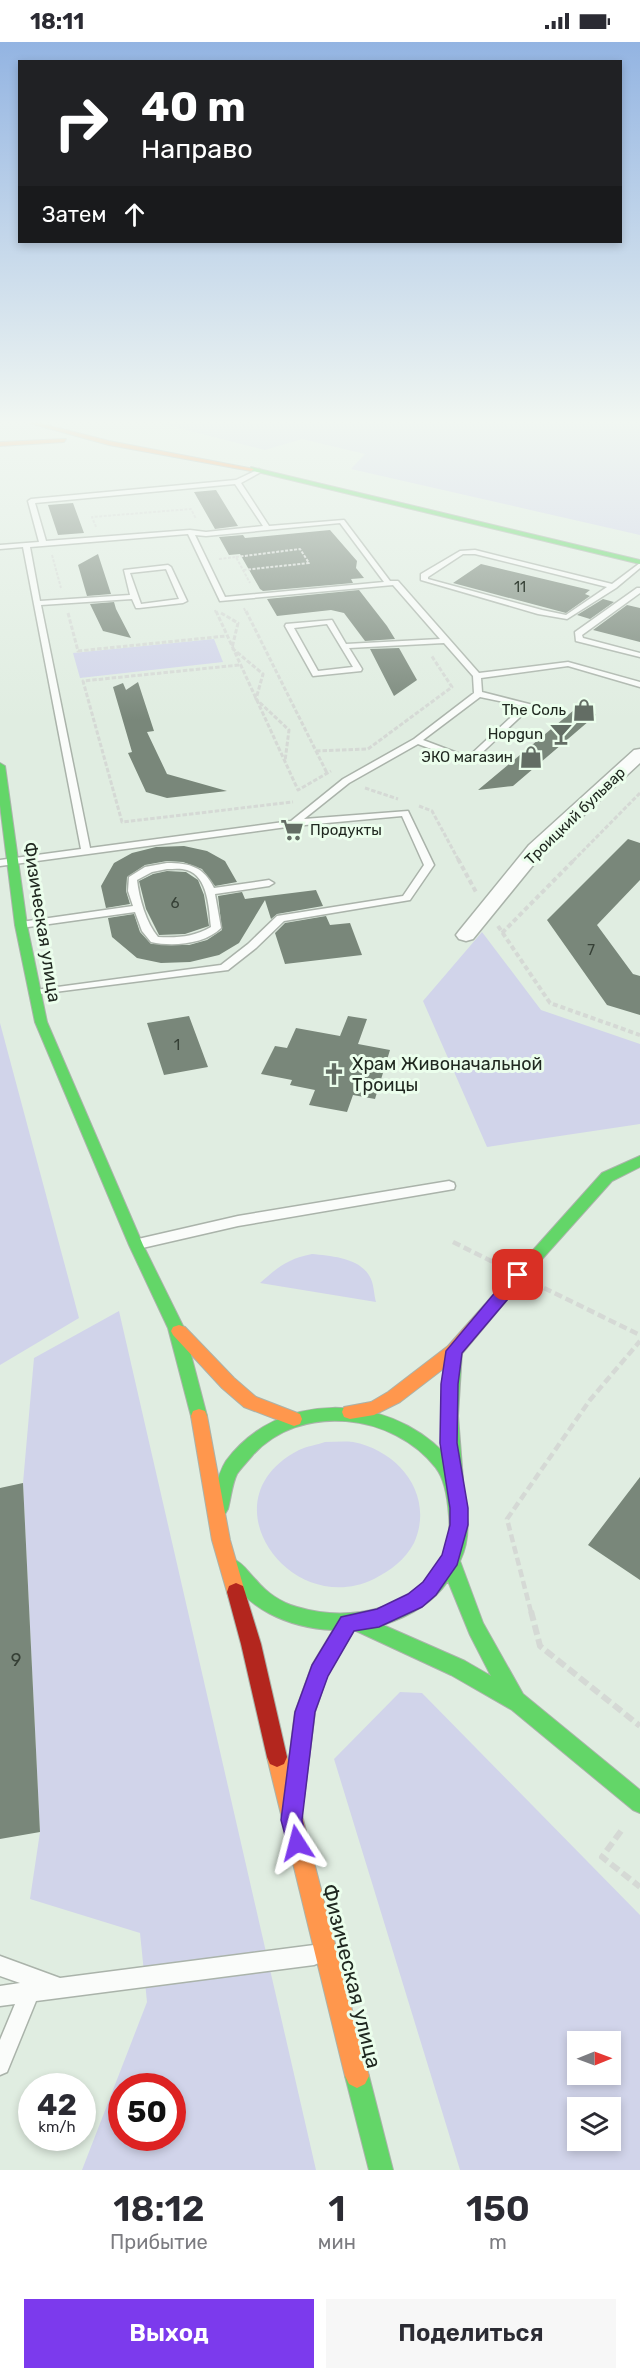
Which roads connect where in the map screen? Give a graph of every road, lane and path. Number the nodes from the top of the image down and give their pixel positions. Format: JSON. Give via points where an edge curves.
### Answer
{"nodes":[{"id":1,"x":37,"y":522,"type":"edge"},
{"id":2,"x":94,"y":522,"type":"edge"},
{"id":3,"x":198,"y":522,"type":"edge"},
{"id":4,"x":263,"y":522,"type":"edge"},
{"id":5,"x":328,"y":522,"type":"edge"},
{"id":6,"x":343,"y":522,"type":"edge"},
{"id":7,"x":469,"y":522,"type":"edge"},
{"id":8,"x":267,"y":528,"type":"junction"},
{"id":9,"x":190,"y":531,"type":"junction"},
{"id":10,"x":210,"y":534,"type":"junction"},
{"id":11,"x":99,"y":536,"type":"dead end"},
{"id":12,"x":43,"y":544,"type":"junction"},
{"id":13,"x":27,"y":546,"type":"junction"},
{"id":14,"x":0,"y":547,"type":"edge"},
{"id":15,"x":236,"y":557,"type":"junction"},
{"id":16,"x":211,"y":559,"type":"dead end"},
{"id":17,"x":640,"y":564,"type":"edge"},
{"id":18,"x":243,"y":570,"type":"junction"},
{"id":19,"x":388,"y":584,"type":"junction"},
{"id":20,"x":613,"y":586,"type":"junction"},
{"id":21,"x":640,"y":590,"type":"edge"},
{"id":22,"x":254,"y":591,"type":"dead end"},
{"id":23,"x":134,"y":597,"type":"junction"},
{"id":24,"x":39,"y":603,"type":"junction"},
{"id":25,"x":242,"y":606,"type":"dead end"},
{"id":26,"x":445,"y":641,"type":"junction"},
{"id":27,"x":422,"y":642,"type":"junction"},
{"id":28,"x":344,"y":646,"type":"junction"},
{"id":29,"x":232,"y":648,"type":"junction"},
{"id":30,"x":640,"y":655,"type":"edge"},
{"id":31,"x":240,"y":664,"type":"junction"},
{"id":32,"x":477,"y":676,"type":"junction"},
{"id":33,"x":640,"y":685,"type":"edge"},
{"id":34,"x":478,"y":694,"type":"junction"},
{"id":35,"x":256,"y":699,"type":"junction"},
{"id":36,"x":417,"y":741,"type":"junction"},
{"id":37,"x":368,"y":748,"type":"junction"},
{"id":38,"x":316,"y":751,"type":"junction"},
{"id":39,"x":640,"y":754,"type":"edge"},
{"id":40,"x":358,"y":755,"type":"dead end"},
{"id":41,"x":285,"y":763,"type":"junction"},
{"id":42,"x":0,"y":766,"type":"edge"},
{"id":43,"x":338,"y":767,"type":"dead end"},
{"id":44,"x":328,"y":773,"type":"junction"},
{"id":45,"x":346,"y":781,"type":"junction"},
{"id":46,"x":298,"y":790,"type":"junction"},
{"id":47,"x":640,"y":793,"type":"edge"},
{"id":48,"x":299,"y":796,"type":"dead end"},
{"id":49,"x":300,"y":802,"type":"dead end"},
{"id":50,"x":3,"y":808,"type":"edge"},
{"id":51,"x":294,"y":823,"type":"junction"},
{"id":52,"x":86,"y":851,"type":"junction"},
{"id":53,"x":7,"y":862,"type":"edge"},
{"id":54,"x":269,"y":883,"type":"dead end"},
{"id":55,"x":209,"y":892,"type":"junction"},
{"id":56,"x":139,"y":908,"type":"junction"},
{"id":57,"x":21,"y":925,"type":"junction"},
{"id":58,"x":502,"y":933,"type":"dead end"},
{"id":59,"x":466,"y":935,"type":"dead end"},
{"id":60,"x":35,"y":993,"type":"junction"},
{"id":61,"x":640,"y":1161,"type":"edge"},
{"id":62,"x":449,"y":1186,"type":"dead end"},
{"id":63,"x":135,"y":1245,"type":"junction"},
{"id":64,"x":176,"y":1328,"type":"junction"},
{"id":65,"x":640,"y":1341,"type":"edge"},
{"id":66,"x":454,"y":1351,"type":"junction"},
{"id":67,"x":348,"y":1412,"type":"junction"},
{"id":68,"x":294,"y":1419,"type":"junction"},
{"id":69,"x":455,"y":1491,"type":"junction"},
{"id":70,"x":219,"y":1523,"type":"junction"},
{"id":71,"x":227,"y":1557,"type":"junction"},
{"id":72,"x":450,"y":1559,"type":"junction"},
{"id":73,"x":353,"y":1623,"type":"junction"},
{"id":74,"x":519,"y":1703,"type":"junction"},
{"id":75,"x":640,"y":1726,"type":"edge"},
{"id":76,"x":640,"y":1803,"type":"edge"},
{"id":77,"x":291,"y":1820,"type":"junction"},
{"id":78,"x":640,"y":1887,"type":"edge"},
{"id":79,"x":324,"y":1954,"type":"junction"},
{"id":80,"x":0,"y":1966,"type":"edge"},
{"id":81,"x":61,"y":1988,"type":"junction"},
{"id":82,"x":30,"y":1992,"type":"junction"},
{"id":83,"x":0,"y":1996,"type":"edge"},
{"id":84,"x":0,"y":2065,"type":"edge"},
{"id":85,"x":381,"y":2170,"type":"edge"}],
"edges":[{"from":1,"to":12,"type":"lane"},
{"from":2,"to":11,"type":"path"},
{"from":3,"to":10,"type":"path"},
{"from":4,"to":8,"type":"lane"},
{"from":5,"to":8,"type":"lane"},
{"from":6,"to":19,"type":"lane"},
{"from":7,"to":17,"type":"street"},
{"from":8,"to":10,"type":"lane"},
{"from":9,"to":10,"type":"lane"},
{"from":9,"to":12,"type":"lane"},
{"from":9,"to":19,"type":"lane","via":[[223,599]]},
{"from":12,"to":13,"type":"lane"},
{"from":13,"to":14,"type":"lane"},
{"from":13,"to":24,"type":"lane"},
{"from":15,"to":16,"type":"path"},
{"from":15,"to":18,"type":"path"},
{"from":15,"to":18,"type":"path","via":[[300,549],[309,563]]},
{"from":17,"to":20,"type":"lane"},
{"from":18,"to":22,"type":"path"},
{"from":19,"to":26,"type":"lane","via":[[395,583]]},
{"from":20,"to":20,"type":"lane","via":[[567,616],[428,582],[424,576],[468,552]]},
{"from":21,"to":30,"type":"lane","via":[[578,634],[579,639]]},
{"from":23,"to":23,"type":"lane","via":[[139,606],[183,601],[168,567],[126,571]]},
{"from":23,"to":24,"type":"lane"},
{"from":24,"to":52,"type":"lane"},
{"from":25,"to":38,"type":"path"},
{"from":26,"to":27,"type":"lane"},
{"from":26,"to":32,"type":"lane"},
{"from":27,"to":28,"type":"lane"},
{"from":27,"to":37,"type":"path","via":[[452,687]]},
{"from":28,"to":28,"type":"lane","via":[[358,669],[316,674],[289,626],[329,622]]},
{"from":29,"to":29,"type":"path","via":[[226,636],[213,607],[237,623]]},
{"from":29,"to":31,"type":"path"},
{"from":29,"to":35,"type":"path","via":[[263,674]]},
{"from":31,"to":35,"type":"path"},
{"from":31,"to":49,"type":"path","via":[[83,681],[122,822]]},
{"from":32,"to":33,"type":"lane","via":[[568,664]]},
{"from":32,"to":34,"type":"lane"},
{"from":34,"to":36,"type":"lane"},
{"from":34,"to":36,"type":"lane","via":[[529,705],[469,760]]},
{"from":35,"to":41,"type":"path"},
{"from":35,"to":41,"type":"path","via":[[289,730]]},
{"from":36,"to":45,"type":"lane"},
{"from":37,"to":38,"type":"path"},
{"from":37,"to":40,"type":"path"},
{"from":38,"to":44,"type":"path"},
{"from":39,"to":59,"type":"street","name":"Троицкий бульвар","via":[[536,849]]},
{"from":41,"to":46,"type":"path"},
{"from":42,"to":50,"type":"street","name":"Физическая улица"},
{"from":43,"to":44,"type":"path"},
{"from":44,"to":45,"type":"path"},
{"from":44,"to":46,"type":"path"},
{"from":45,"to":51,"type":"lane"},
{"from":46,"to":48,"type":"path"},
{"from":47,"to":58,"type":"path"},
{"from":50,"to":53,"type":"street","name":"Физическая улица"},
{"from":51,"to":52,"type":"lane"},
{"from":51,"to":60,"type":"lane","via":[[405,813],[429,865],[406,898],[281,918],[224,968]]},
{"from":52,"to":53,"type":"lane"},
{"from":53,"to":57,"type":"street","name":"Физическая улица"},
{"from":54,"to":55,"type":"lane"},
{"from":55,"to":56,"type":"lane","via":[[195,869],[157,866],[132,879]]},
{"from":55,"to":56,"type":"lane","via":[[216,928],[184,942],[155,940],[147,931]]},
{"from":56,"to":57,"type":"lane"},
{"from":57,"to":60,"type":"street","name":"Физическая улица"},
{"from":60,"to":63,"type":"street","name":"Физическая улица","via":[[41,1022]]},
{"from":61,"to":66,"type":"street","via":[[608,1177]]},
{"from":62,"to":63,"type":"lane","via":[[238,1221]]},
{"from":63,"to":64,"type":"street","name":"Физическая улица"},
{"from":64,"to":68,"type":"street","via":[[250,1402]]},
{"from":64,"to":70,"type":"street","via":[[197,1406]]},
{"from":65,"to":75,"type":"path","via":[[590,1400],[507,1519],[540,1646]]},
{"from":66,"to":67,"type":"street","via":[[394,1397],[374,1408]]},
{"from":66,"to":69,"type":"street","via":[[448,1411]]},
{"from":67,"to":68,"type":"street"},
{"from":67,"to":69,"type":"street","via":[[383,1420],[415,1436],[440,1461]]},
{"from":68,"to":70,"type":"street","via":[[263,1435],[238,1459],[223,1489]]},
{"from":69,"to":72,"type":"street","via":[[459,1525]]},
{"from":70,"to":71,"type":"street"},
{"from":71,"to":73,"type":"street","via":[[248,1587],[280,1610],[318,1622]]},
{"from":71,"to":77,"type":"street"},
{"from":72,"to":73,"type":"street","via":[[415,1601],[379,1618]]},
{"from":72,"to":74,"type":"street","via":[[470,1622],[489,1662]]},
{"from":73,"to":74,"type":"street","via":[[458,1668]]},
{"from":73,"to":77,"type":"street","name":"Физическая улица","via":[[319,1672],[305,1712]]},
{"from":74,"to":76,"type":"street"},
{"from":76,"to":78,"type":"path","via":[[602,1857]]},
{"from":77,"to":79,"type":"street","name":"Физическая улица"},
{"from":79,"to":81,"type":"lane"},
{"from":79,"to":85,"type":"street","name":"Физическая улица"},
{"from":80,"to":81,"type":"lane"},
{"from":81,"to":82,"type":"lane"},
{"from":82,"to":83,"type":"lane"},
{"from":82,"to":84,"type":"lane"}]}
